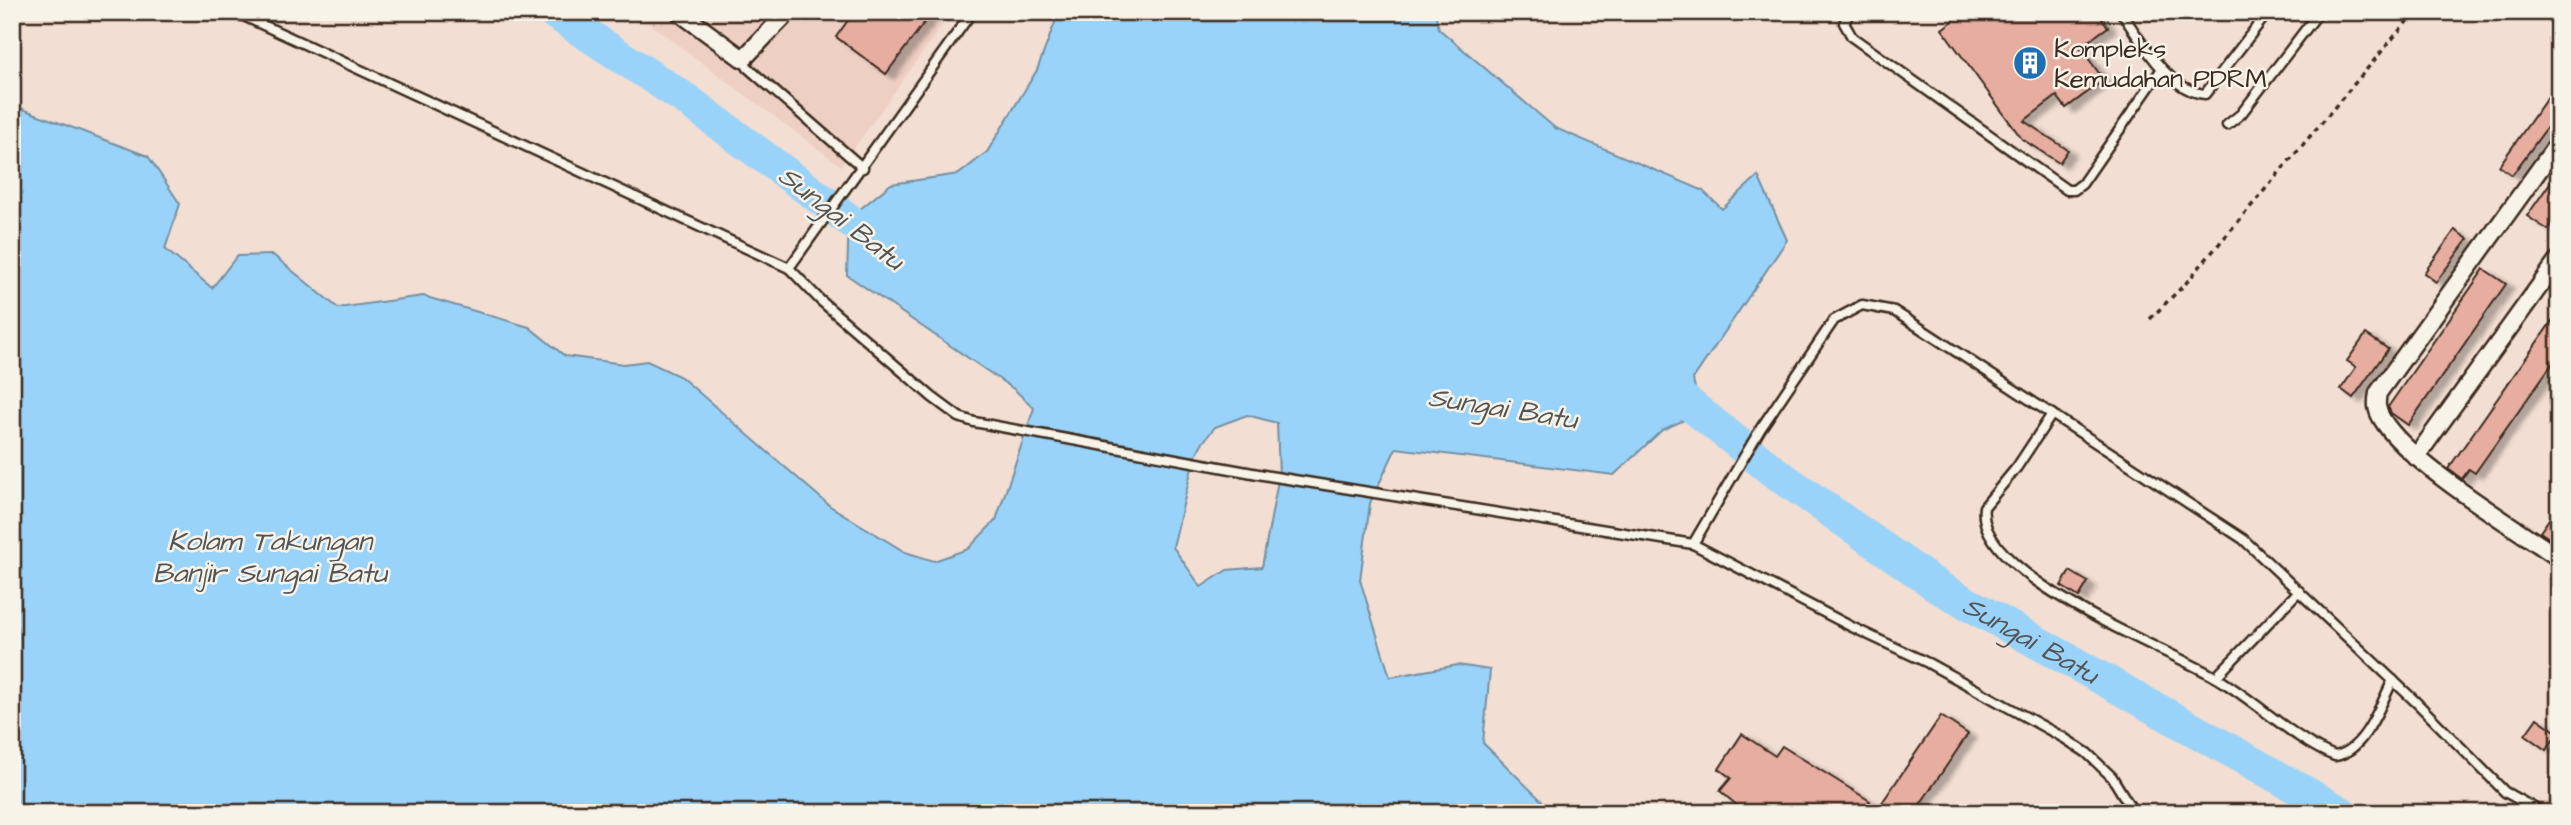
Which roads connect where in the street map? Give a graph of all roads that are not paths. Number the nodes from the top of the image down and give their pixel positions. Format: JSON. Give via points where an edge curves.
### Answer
{"nodes":[{"id":1,"x":235,"y":12,"type":"edge"},
{"id":2,"x":679,"y":12,"type":"edge"},
{"id":3,"x":788,"y":12,"type":"edge"},
{"id":4,"x":972,"y":12,"type":"edge"},
{"id":5,"x":1850,"y":12,"type":"edge"},
{"id":6,"x":2121,"y":12,"type":"edge"},
{"id":7,"x":2268,"y":12,"type":"edge"},
{"id":8,"x":2319,"y":12,"type":"edge"},
{"id":9,"x":743,"y":59,"type":"junction"},
{"id":10,"x":2161,"y":70,"type":"junction"},
{"id":11,"x":2227,"y":125,"type":"dead end"},
{"id":12,"x":2559,"y":142,"type":"edge"},
{"id":13,"x":863,"y":168,"type":"junction"},
{"id":14,"x":2559,"y":259,"type":"edge"},
{"id":15,"x":789,"y":268,"type":"junction"},
{"id":16,"x":2052,"y":414,"type":"junction"},
{"id":17,"x":2416,"y":457,"type":"junction"},
{"id":18,"x":1693,"y":544,"type":"junction"},
{"id":19,"x":2559,"y":558,"type":"edge"},
{"id":20,"x":2299,"y":591,"type":"junction"},
{"id":21,"x":2216,"y":677,"type":"junction"},
{"id":22,"x":2393,"y":681,"type":"junction"},
{"id":23,"x":2134,"y":813,"type":"edge"},
{"id":24,"x":2543,"y":813,"type":"edge"}],
"edges":[{"from":1,"to":15,"type":"lane"},
{"from":2,"to":9,"type":"street"},
{"from":3,"to":9,"type":"street"},
{"from":4,"to":13,"type":"lane"},
{"from":5,"to":10,"type":"lane","via":[[1844,23],[1852,37],[2067,190],[2082,184]]},
{"from":6,"to":10,"type":"lane"},
{"from":7,"to":10,"type":"lane","via":[[2205,94]]},
{"from":8,"to":11,"type":"lane","via":[[2241,114]]},
{"from":9,"to":13,"type":"lane"},
{"from":12,"to":17,"type":"street","via":[[2378,393],[2376,406],[2382,420]]},
{"from":13,"to":15,"type":"lane"},
{"from":14,"to":17,"type":"street"},
{"from":15,"to":18,"type":"lane","via":[[947,409],[974,422],[1269,476]]},
{"from":16,"to":18,"type":"lane","via":[[1894,310],[1861,305],[1833,320]]},
{"from":16,"to":20,"type":"lane","via":[[2244,539]]},
{"from":16,"to":21,"type":"lane","via":[[1983,507],[1989,531],[2014,565],[2053,593]]},
{"from":17,"to":19,"type":"street"},
{"from":18,"to":23,"type":"lane","via":[[1928,663],[2087,752],[2112,777]]},
{"from":20,"to":21,"type":"lane"},
{"from":20,"to":22,"type":"lane"},
{"from":21,"to":22,"type":"lane","via":[[2335,756],[2352,750]]},
{"from":22,"to":24,"type":"lane","via":[[2505,792]]}]}
